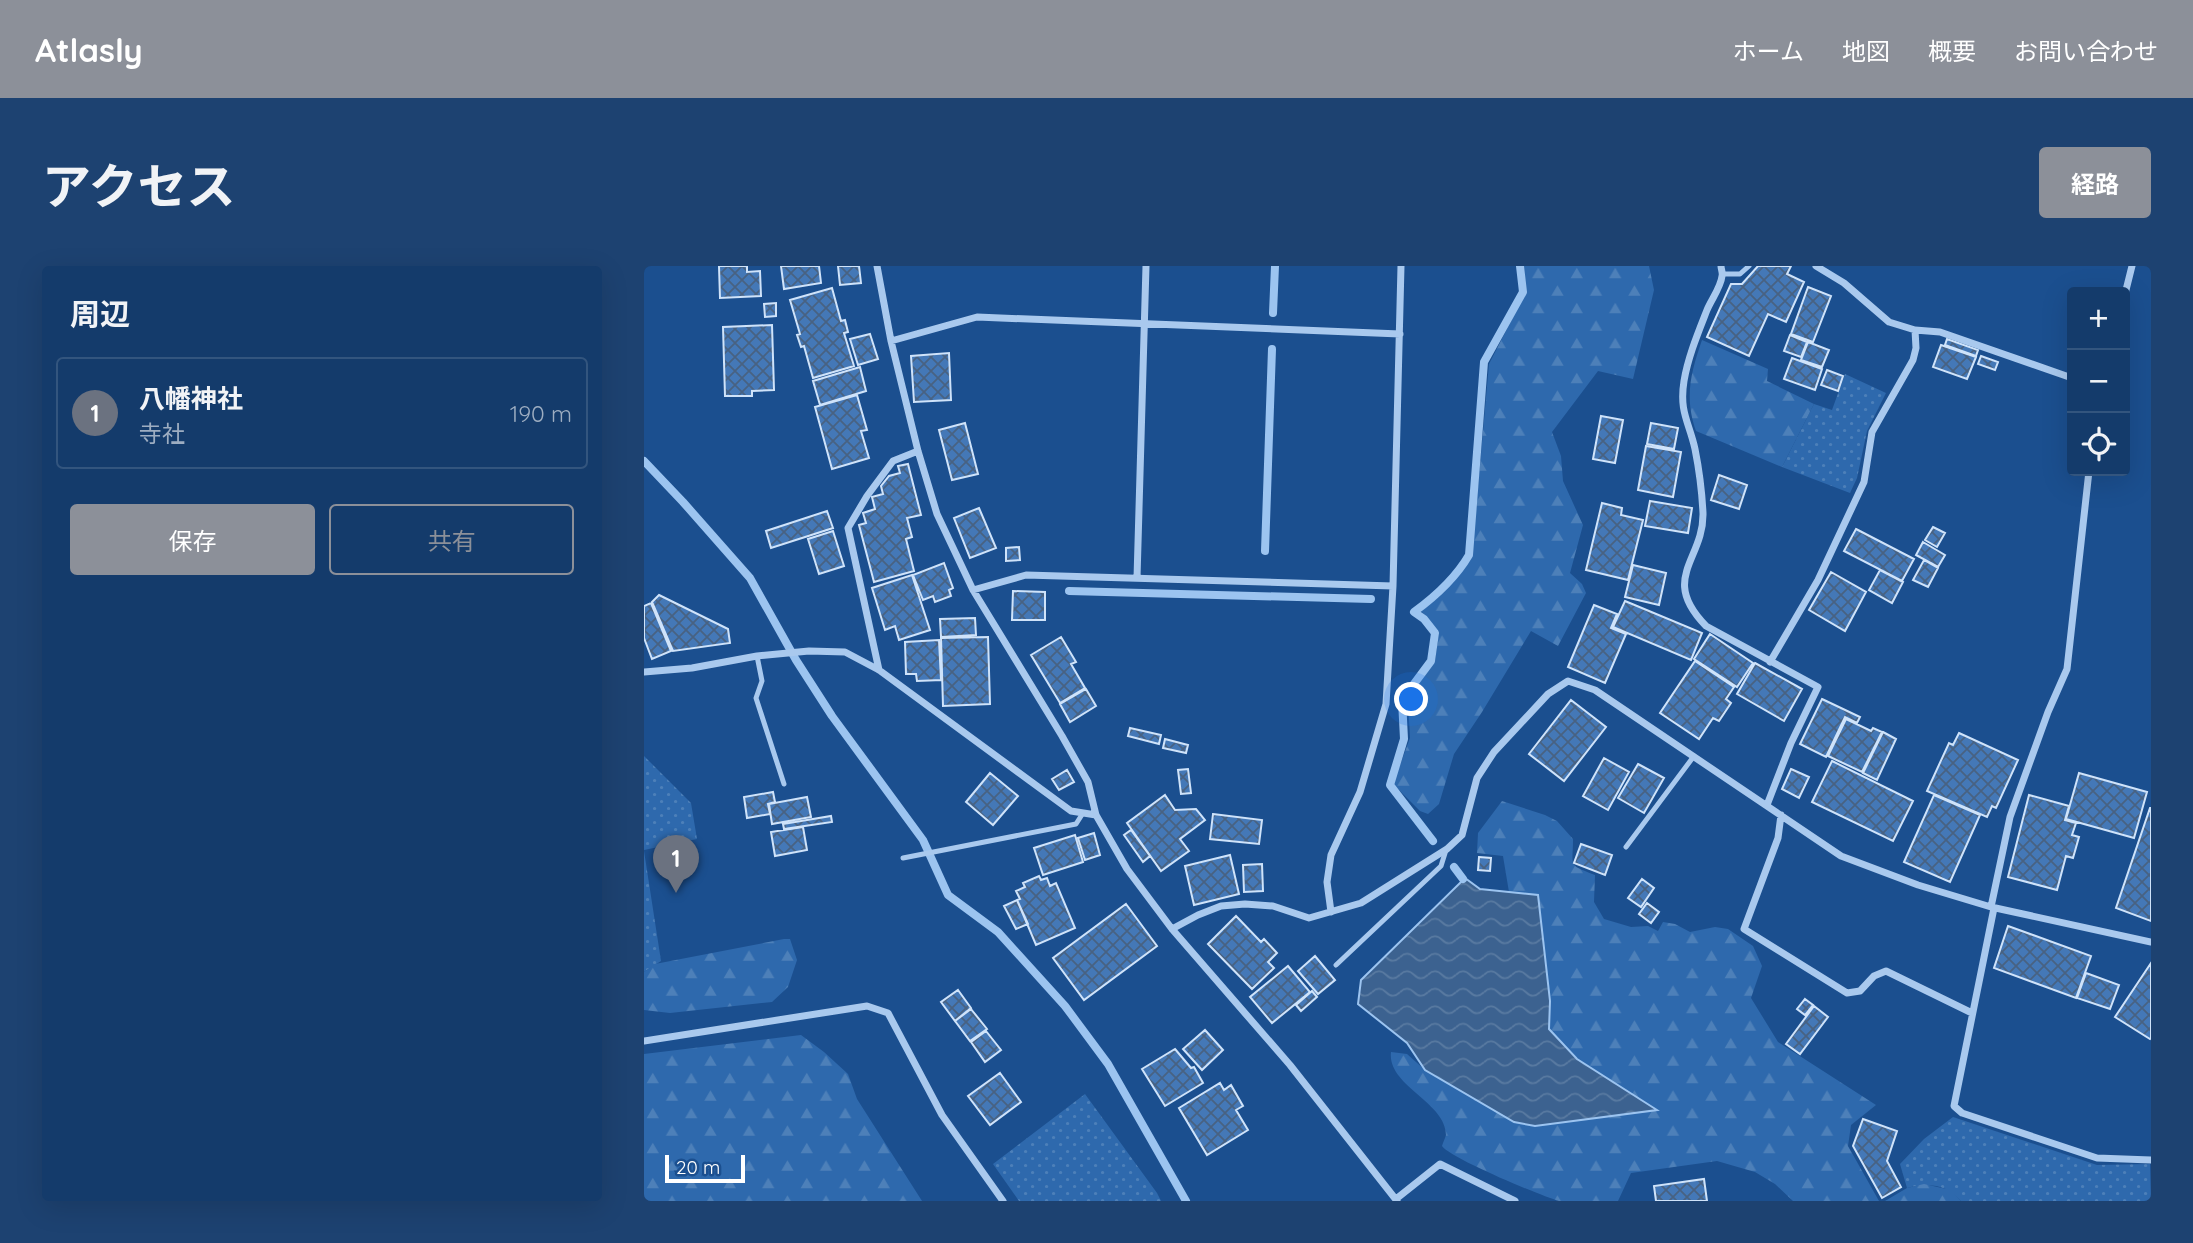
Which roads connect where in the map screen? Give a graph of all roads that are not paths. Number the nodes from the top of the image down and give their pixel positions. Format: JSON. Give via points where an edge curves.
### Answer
{"nodes":[{"id":1,"x":877,"y":266,"type":"edge"},
{"id":2,"x":1146,"y":266,"type":"edge"},
{"id":3,"x":1401,"y":266,"type":"edge"},
{"id":4,"x":1749,"y":266,"type":"edge"},
{"id":5,"x":1816,"y":266,"type":"edge"},
{"id":6,"x":2132,"y":266,"type":"edge"},
{"id":7,"x":1722,"y":270,"type":"edge"},
{"id":8,"x":2127,"y":287,"type":"edge"},
{"id":9,"x":1144,"y":324,"type":"junction"},
{"id":10,"x":1914,"y":330,"type":"junction"},
{"id":11,"x":1400,"y":334,"type":"junction"},
{"id":12,"x":891,"y":341,"type":"junction"},
{"id":13,"x":2067,"y":376,"type":"edge"},
{"id":14,"x":918,"y":452,"type":"junction"},
{"id":15,"x":2088,"y":476,"type":"edge"},
{"id":16,"x":1136,"y":578,"type":"junction"},
{"id":17,"x":1393,"y":586,"type":"junction"},
{"id":18,"x":973,"y":590,"type":"junction"},
{"id":19,"x":757,"y":656,"type":"junction"},
{"id":20,"x":1770,"y":662,"type":"junction"},
{"id":21,"x":878,"y":670,"type":"junction"},
{"id":22,"x":644,"y":672,"type":"edge"},
{"id":23,"x":1694,"y":756,"type":"junction"},
{"id":24,"x":784,"y":784,"type":"dead end"},
{"id":25,"x":1767,"y":806,"type":"junction"},
{"id":26,"x":1083,"y":813,"type":"junction"},
{"id":27,"x":1096,"y":815,"type":"junction"},
{"id":28,"x":1781,"y":815,"type":"junction"},
{"id":29,"x":1626,"y":847,"type":"dead end"},
{"id":30,"x":1447,"y":849,"type":"junction"},
{"id":31,"x":903,"y":858,"type":"dead end"},
{"id":32,"x":1993,"y":908,"type":"junction"},
{"id":33,"x":1331,"y":912,"type":"junction"},
{"id":34,"x":1172,"y":929,"type":"junction"},
{"id":35,"x":2151,"y":942,"type":"edge"},
{"id":36,"x":1336,"y":965,"type":"dead end"},
{"id":37,"x":1972,"y":1013,"type":"junction"},
{"id":38,"x":644,"y":1041,"type":"edge"},
{"id":39,"x":2151,"y":1160,"type":"edge"},
{"id":40,"x":1397,"y":1200,"type":"edge"},
{"id":41,"x":1003,"y":1201,"type":"edge"},
{"id":42,"x":1515,"y":1201,"type":"edge"}],
"edges":[{"from":1,"to":12,"type":"street"},
{"from":2,"to":9,"type":"street"},
{"from":3,"to":11,"type":"street"},
{"from":4,"to":7,"type":"lane","via":[[1740,274]]},
{"from":5,"to":10,"type":"street","via":[[1889,322]]},
{"from":6,"to":8,"type":"street"},
{"from":7,"to":20,"type":"street","via":[[1684,382],[1684,418],[1695,448],[1703,513],[1684,577],[1685,588],[1693,611],[1706,626]]},
{"from":9,"to":11,"type":"street"},
{"from":9,"to":12,"type":"street","via":[[976,317]]},
{"from":9,"to":16,"type":"street"},
{"from":10,"to":13,"type":"street","via":[[1940,332]]},
{"from":10,"to":20,"type":"street","via":[[1913,360],[1872,432],[1864,482],[1818,580]]},
{"from":11,"to":17,"type":"street"},
{"from":12,"to":14,"type":"street"},
{"from":14,"to":18,"type":"street","via":[[937,514]]},
{"from":14,"to":21,"type":"street","via":[[893,461],[848,528]]},
{"from":15,"to":32,"type":"street","via":[[2067,669],[2010,817]]},
{"from":16,"to":17,"type":"street"},
{"from":16,"to":18,"type":"street","via":[[1026,575]]},
{"from":17,"to":33,"type":"street","via":[[1386,704],[1360,792],[1331,855],[1327,882]]},
{"from":18,"to":27,"type":"street","via":[[1081,770]]},
{"from":19,"to":21,"type":"street","via":[[845,652]]},
{"from":19,"to":22,"type":"street"},
{"from":19,"to":24,"type":"lane","via":[[762,681],[756,698]]},
{"from":20,"to":25,"type":"street","via":[[1818,687]]},
{"from":21,"to":26,"type":"street","via":[[1071,811]]},
{"from":23,"to":25,"type":"street"},
{"from":23,"to":29,"type":"lane"},
{"from":23,"to":30,"type":"street","via":[[1595,690],[1568,681],[1548,694],[1494,752],[1477,778],[1462,835]]},
{"from":25,"to":28,"type":"street"},
{"from":26,"to":27,"type":"street"},
{"from":26,"to":31,"type":"lane","via":[[1076,824]]},
{"from":27,"to":34,"type":"street"},
{"from":28,"to":32,"type":"street","via":[[1841,856]]},
{"from":28,"to":37,"type":"street","via":[[1778,838],[1744,929],[1847,993],[1860,992],[1874,976],[1886,971]]},
{"from":30,"to":33,"type":"street","via":[[1361,903]]},
{"from":30,"to":36,"type":"lane","via":[[1441,866]]},
{"from":32,"to":35,"type":"street"},
{"from":32,"to":37,"type":"street"},
{"from":33,"to":34,"type":"street","via":[[1309,918],[1273,906],[1221,906]]},
{"from":34,"to":40,"type":"street","via":[[1290,1065]]},
{"from":37,"to":39,"type":"street","via":[[1954,1105],[1962,1113],[2097,1158]]},
{"from":38,"to":41,"type":"street","via":[[867,1006],[888,1013],[942,1115]]},
{"from":40,"to":42,"type":"street","via":[[1440,1164]]}]}
